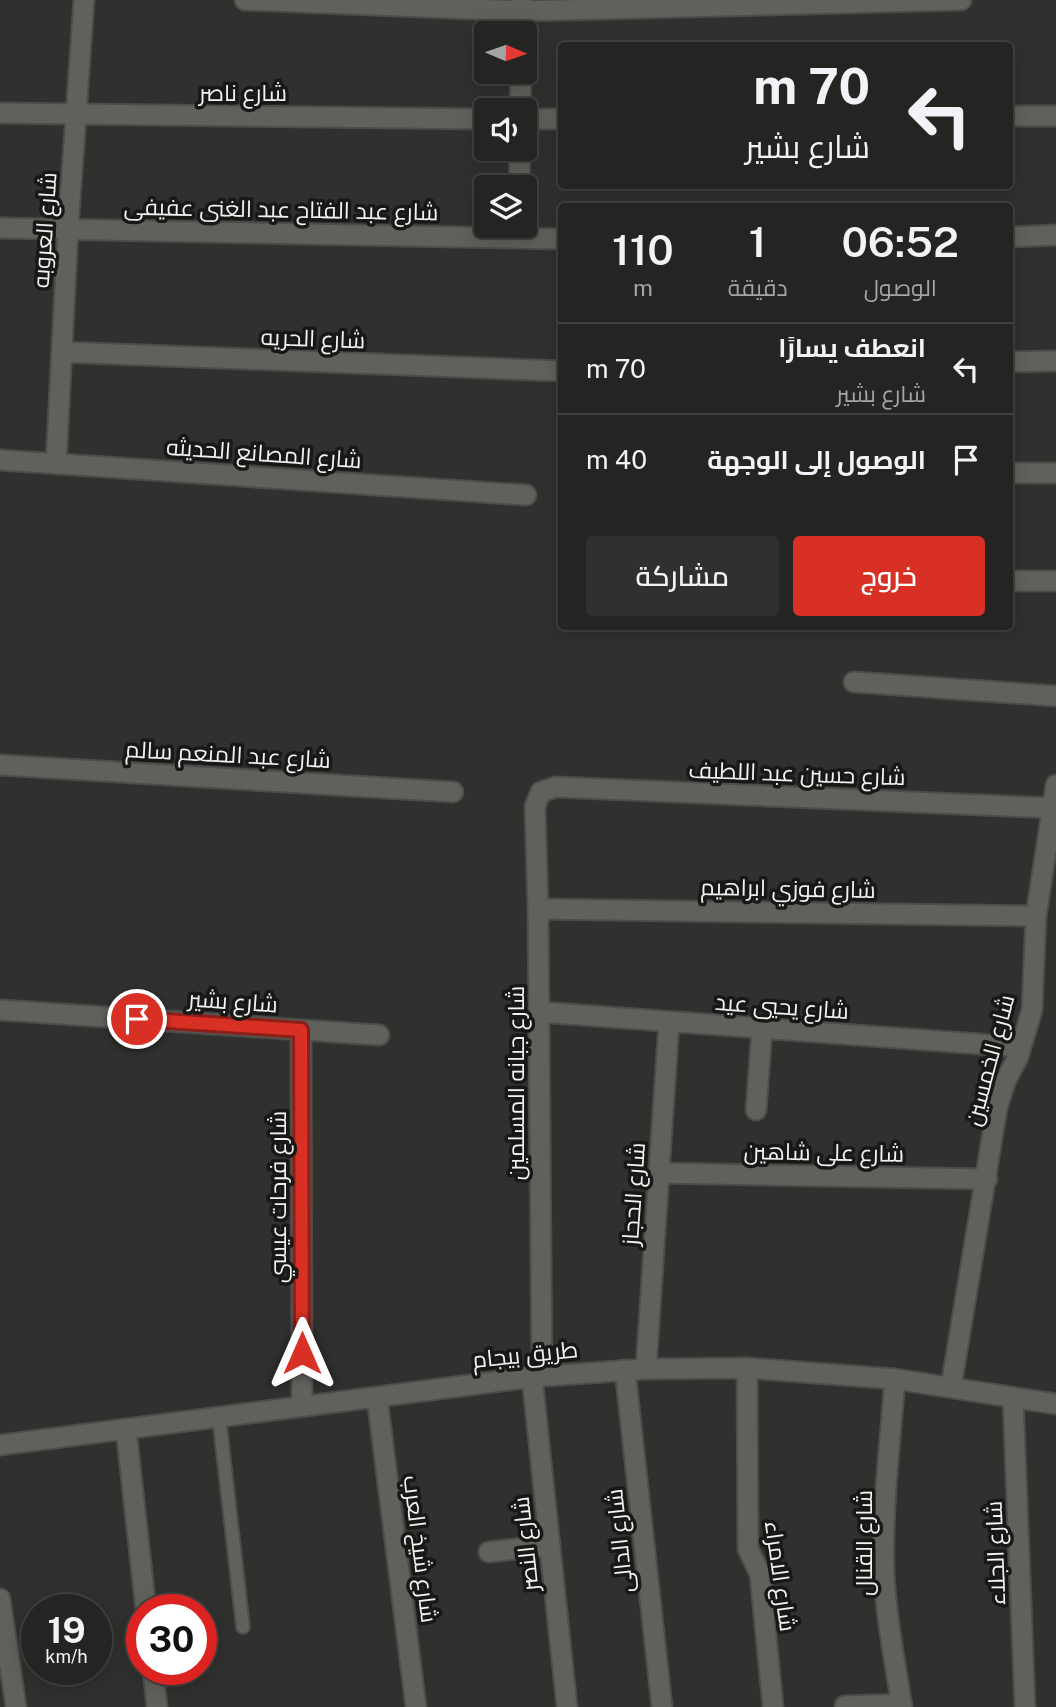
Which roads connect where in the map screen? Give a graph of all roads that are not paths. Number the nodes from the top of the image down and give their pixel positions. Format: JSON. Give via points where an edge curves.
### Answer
{"nodes":[{"id":1,"x":84,"y":0,"type":"edge"},
{"id":2,"x":245,"y":0,"type":"edge"},
{"id":3,"x":961,"y":0,"type":"edge"},
{"id":4,"x":521,"y":6,"type":"edge"},
{"id":5,"x":0,"y":113,"type":"edge"},
{"id":6,"x":78,"y":116,"type":"junction"},
{"id":7,"x":1013,"y":116,"type":"edge"},
{"id":8,"x":1056,"y":116,"type":"edge"},
{"id":9,"x":474,"y":119,"type":"edge"},
{"id":10,"x":537,"y":119,"type":"edge"},
{"id":11,"x":558,"y":119,"type":"edge"},
{"id":12,"x":0,"y":228,"type":"edge"},
{"id":13,"x":68,"y":229,"type":"junction"},
{"id":14,"x":474,"y":232,"type":"edge"},
{"id":15,"x":537,"y":235,"type":"edge"},
{"id":16,"x":1056,"y":235,"type":"edge"},
{"id":17,"x":1013,"y":237,"type":"edge"},
{"id":18,"x":558,"y":238,"type":"edge"},
{"id":19,"x":62,"y":352,"type":"junction"},
{"id":20,"x":1056,"y":361,"type":"edge"},
{"id":21,"x":1013,"y":362,"type":"edge"},
{"id":22,"x":558,"y":371,"type":"edge"},
{"id":23,"x":0,"y":460,"type":"edge"},
{"id":24,"x":56,"y":464,"type":"junction"},
{"id":25,"x":1013,"y":473,"type":"edge"},
{"id":26,"x":1056,"y":473,"type":"edge"},
{"id":27,"x":526,"y":495,"type":"dead end"},
{"id":28,"x":1013,"y":581,"type":"edge"},
{"id":29,"x":1056,"y":581,"type":"edge"},
{"id":30,"x":854,"y":682,"type":"dead end"},
{"id":31,"x":1056,"y":696,"type":"edge"},
{"id":32,"x":0,"y":765,"type":"edge"},
{"id":33,"x":1056,"y":785,"type":"edge"},
{"id":34,"x":453,"y":792,"type":"dead end"},
{"id":35,"x":541,"y":792,"type":"joint"},
{"id":36,"x":1053,"y":808,"type":"junction"},
{"id":37,"x":538,"y":909,"type":"junction"},
{"id":38,"x":1036,"y":916,"type":"junction"},
{"id":39,"x":0,"y":1010,"type":"edge"},
{"id":40,"x":539,"y":1012,"type":"junction"},
{"id":41,"x":669,"y":1022,"type":"junction"},
{"id":42,"x":762,"y":1029,"type":"junction"},
{"id":43,"x":301,"y":1030,"type":"junction"},
{"id":44,"x":379,"y":1035,"type":"dead end"},
{"id":45,"x":1021,"y":1047,"type":"junction"},
{"id":46,"x":756,"y":1110,"type":"dead end"},
{"id":47,"x":659,"y":1173,"type":"junction"},
{"id":48,"x":987,"y":1179,"type":"junction"},
{"id":49,"x":747,"y":1368,"type":"junction"},
{"id":50,"x":646,"y":1369,"type":"junction"},
{"id":51,"x":625,"y":1370,"type":"junction"},
{"id":52,"x":537,"y":1376,"type":"junction"},
{"id":53,"x":895,"y":1379,"type":"junction"},
{"id":54,"x":951,"y":1387,"type":"junction"},
{"id":55,"x":377,"y":1397,"type":"junction"},
{"id":56,"x":1013,"y":1398,"type":"junction"},
{"id":57,"x":1056,"y":1404,"type":"edge"},
{"id":58,"x":302,"y":1406,"type":"junction"},
{"id":59,"x":219,"y":1417,"type":"junction"},
{"id":60,"x":125,"y":1429,"type":"junction"},
{"id":61,"x":0,"y":1446,"type":"edge"},
{"id":62,"x":550,"y":1545,"type":"junction"},
{"id":63,"x":489,"y":1552,"type":"dead end"},
{"id":64,"x":144,"y":1594,"type":"edge"},
{"id":65,"x":0,"y":1599,"type":"edge"},
{"id":66,"x":243,"y":1627,"type":"dead end"},
{"id":67,"x":155,"y":1685,"type":"edge"},
{"id":68,"x":845,"y":1706,"type":"edge"},
{"id":69,"x":902,"y":1706,"type":"edge"},
{"id":70,"x":16,"y":1707,"type":"edge"},
{"id":71,"x":157,"y":1707,"type":"edge"},
{"id":72,"x":416,"y":1707,"type":"edge"},
{"id":73,"x":567,"y":1707,"type":"edge"},
{"id":74,"x":662,"y":1707,"type":"edge"},
{"id":75,"x":773,"y":1707,"type":"edge"},
{"id":76,"x":1025,"y":1707,"type":"edge"}],
"edges":[{"from":1,"to":6,"type":"street","name":"شارع العروبه"},
{"from":2,"to":4,"type":"street"},
{"from":3,"to":4,"type":"street"},
{"from":5,"to":6,"type":"street","name":"شارع ناصر"},
{"from":6,"to":9,"type":"street","name":"شارع ناصر"},
{"from":6,"to":13,"type":"street","name":"شارع العروبه"},
{"from":7,"to":8,"type":"street"},
{"from":10,"to":11,"type":"street"},
{"from":12,"to":13,"type":"street","name":"شارع عبد الفتاح عبد الغنى عفيفى"},
{"from":13,"to":14,"type":"street","name":"شارع عبد الفتاح عبد الغنى عفيفى"},
{"from":13,"to":19,"type":"street","name":"شارع العروبه"},
{"from":15,"to":18,"type":"street","name":"شارع عبد الفتاح عبد الغنى عفيفى"},
{"from":16,"to":17,"type":"street"},
{"from":19,"to":22,"type":"street","name":"شارع الحريه"},
{"from":19,"to":24,"type":"street","name":"شارع العروبه"},
{"from":20,"to":21,"type":"street"},
{"from":23,"to":24,"type":"street","name":"شارع المصانع الحديثه"},
{"from":24,"to":27,"type":"street","name":"شارع المصانع الحديثه"},
{"from":25,"to":26,"type":"street"},
{"from":28,"to":29,"type":"street"},
{"from":30,"to":31,"type":"street"},
{"from":32,"to":34,"type":"street","name":"شارع عبد المنعم سالم"},
{"from":33,"to":36,"type":"street","name":"شارع الخمسين"},
{"from":35,"to":36,"type":"street","name":"شارع حسين عبد اللطيف","via":[[556,787]]},
{"from":35,"to":37,"type":"street","name":"شارع جبانه المسلمين","via":[[535,806]]},
{"from":36,"to":38,"type":"street","name":"شارع الخمسين"},
{"from":37,"to":38,"type":"street","name":"شارع فوزي ابراهيم"},
{"from":37,"to":40,"type":"street","name":"شارع جبانه المسلمين"},
{"from":38,"to":45,"type":"street","name":"شارع الخمسين","via":[[1032,1010]]},
{"from":39,"to":43,"type":"street","name":"شارع بشير"},
{"from":40,"to":41,"type":"street","name":"شارع يحيي عيد"},
{"from":40,"to":52,"type":"street","name":"شارع جبانه المسلمين"},
{"from":41,"to":42,"type":"street","name":"شارع يحيي عيد"},
{"from":41,"to":47,"type":"street","name":"شارع الحجاز"},
{"from":42,"to":45,"type":"street","name":"شارع يحيي عيد"},
{"from":42,"to":46,"type":"street"},
{"from":43,"to":44,"type":"street","name":"شارع بشير"},
{"from":43,"to":58,"type":"street","name":"شارع فرحات عيسي"},
{"from":45,"to":48,"type":"street","name":"شارع الخمسين","via":[[997,1108]]},
{"from":47,"to":48,"type":"street","name":"شارع على شاهين"},
{"from":47,"to":50,"type":"street","name":"شارع الحجاز"},
{"from":48,"to":54,"type":"street","name":"شارع الخمسين"},
{"from":49,"to":50,"type":"street","name":"طريق بيجام"},
{"from":49,"to":53,"type":"street","name":"طريق بيجام"},
{"from":49,"to":75,"type":"street","name":"شارع الامراء","via":[[748,1549],[760,1574]]},
{"from":50,"to":51,"type":"street","name":"طريق بيجام"},
{"from":51,"to":52,"type":"street","name":"طريق بيجام"},
{"from":51,"to":74,"type":"street","name":"شارع الدالى"},
{"from":52,"to":55,"type":"street","name":"طريق بيجام"},
{"from":52,"to":62,"type":"street","name":"شارع النصر"},
{"from":53,"to":54,"type":"street","name":"طريق بيجام"},
{"from":53,"to":69,"type":"street","name":"شارع القنال","via":[[884,1571]]},
{"from":54,"to":56,"type":"street","name":"طريق بيجام"},
{"from":55,"to":58,"type":"street","name":"طريق بيجام"},
{"from":55,"to":72,"type":"street","name":"شارع شيخ العرب"},
{"from":56,"to":57,"type":"street","name":"طريق بيجام"},
{"from":56,"to":76,"type":"street","name":"شارع الجلاء"},
{"from":58,"to":59,"type":"street","name":"طريق بيجام"},
{"from":59,"to":60,"type":"street","name":"طريق بيجام"},
{"from":59,"to":66,"type":"lane"},
{"from":60,"to":61,"type":"street","name":"طريق بيجام"},
{"from":60,"to":64,"type":"street"},
{"from":62,"to":63,"type":"street"},
{"from":62,"to":73,"type":"street","name":"شارع النصر"},
{"from":65,"to":70,"type":"street"},
{"from":67,"to":71,"type":"street"},
{"from":68,"to":69,"type":"street"}]}
